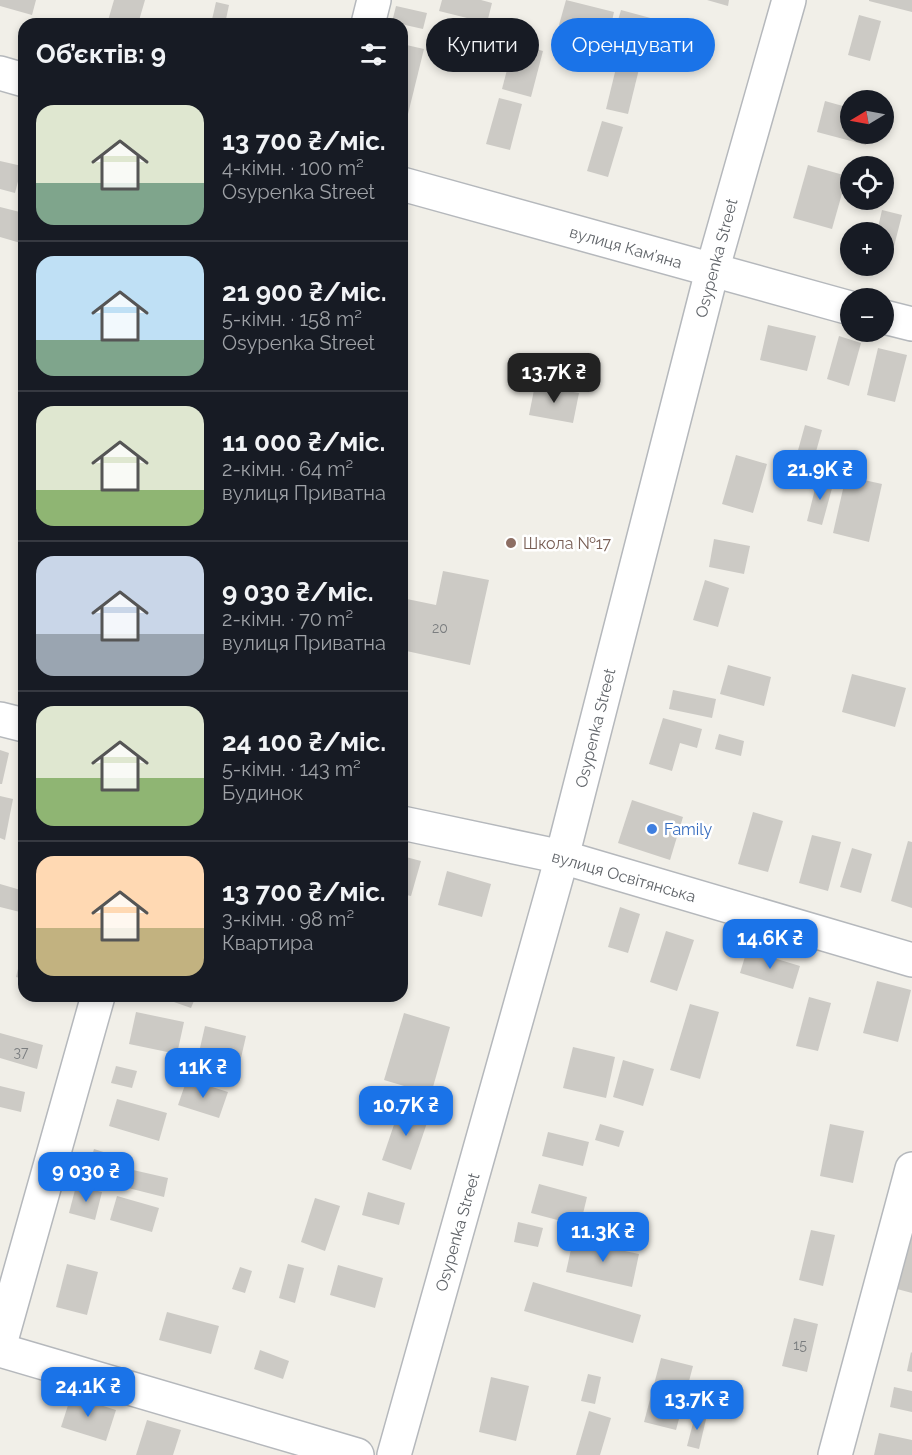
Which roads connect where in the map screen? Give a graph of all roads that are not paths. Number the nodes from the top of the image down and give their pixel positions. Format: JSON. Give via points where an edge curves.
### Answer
{"nodes":[{"id":1,"x":374,"y":0,"type":"edge"},
{"id":2,"x":789,"y":0,"type":"edge"},
{"id":3,"x":370,"y":18,"type":"edge"},
{"id":4,"x":0,"y":73,"type":"edge"},
{"id":5,"x":18,"y":78,"type":"edge"},
{"id":6,"x":408,"y":186,"type":"edge"},
{"id":7,"x":712,"y":271,"type":"junction"},
{"id":8,"x":840,"y":305,"type":"edge"},
{"id":9,"x":894,"y":320,"type":"edge"},
{"id":10,"x":912,"y":324,"type":"edge"},
{"id":11,"x":0,"y":719,"type":"edge"},
{"id":12,"x":18,"y":724,"type":"edge"},
{"id":13,"x":408,"y":824,"type":"edge"},
{"id":14,"x":562,"y":857,"type":"junction"},
{"id":15,"x":912,"y":960,"type":"edge"},
{"id":16,"x":96,"y":1002,"type":"edge"},
{"id":17,"x":912,"y":1169,"type":"edge"},
{"id":18,"x":0,"y":1344,"type":"edge"},
{"id":19,"x":0,"y":1350,"type":"edge"},
{"id":20,"x":357,"y":1455,"type":"edge"},
{"id":21,"x":394,"y":1455,"type":"edge"},
{"id":22,"x":835,"y":1455,"type":"edge"}],
"edges":[{"from":1,"to":3,"type":"street"},
{"from":2,"to":7,"type":"street","name":"Osypenka Street"},
{"from":4,"to":5,"type":"street"},
{"from":6,"to":7,"type":"street","name":"вулиця Кам’яна"},
{"from":7,"to":8,"type":"street","name":"вулиця Кам’яна"},
{"from":7,"to":14,"type":"street","name":"Osypenka Street"},
{"from":9,"to":10,"type":"street"},
{"from":11,"to":12,"type":"street"},
{"from":13,"to":14,"type":"street","name":"вулиця Освітянська"},
{"from":14,"to":15,"type":"street","name":"вулиця Освітянська"},
{"from":14,"to":21,"type":"street","name":"Osypenka Street"},
{"from":16,"to":18,"type":"street"},
{"from":17,"to":22,"type":"street"},
{"from":19,"to":20,"type":"street"}]}
